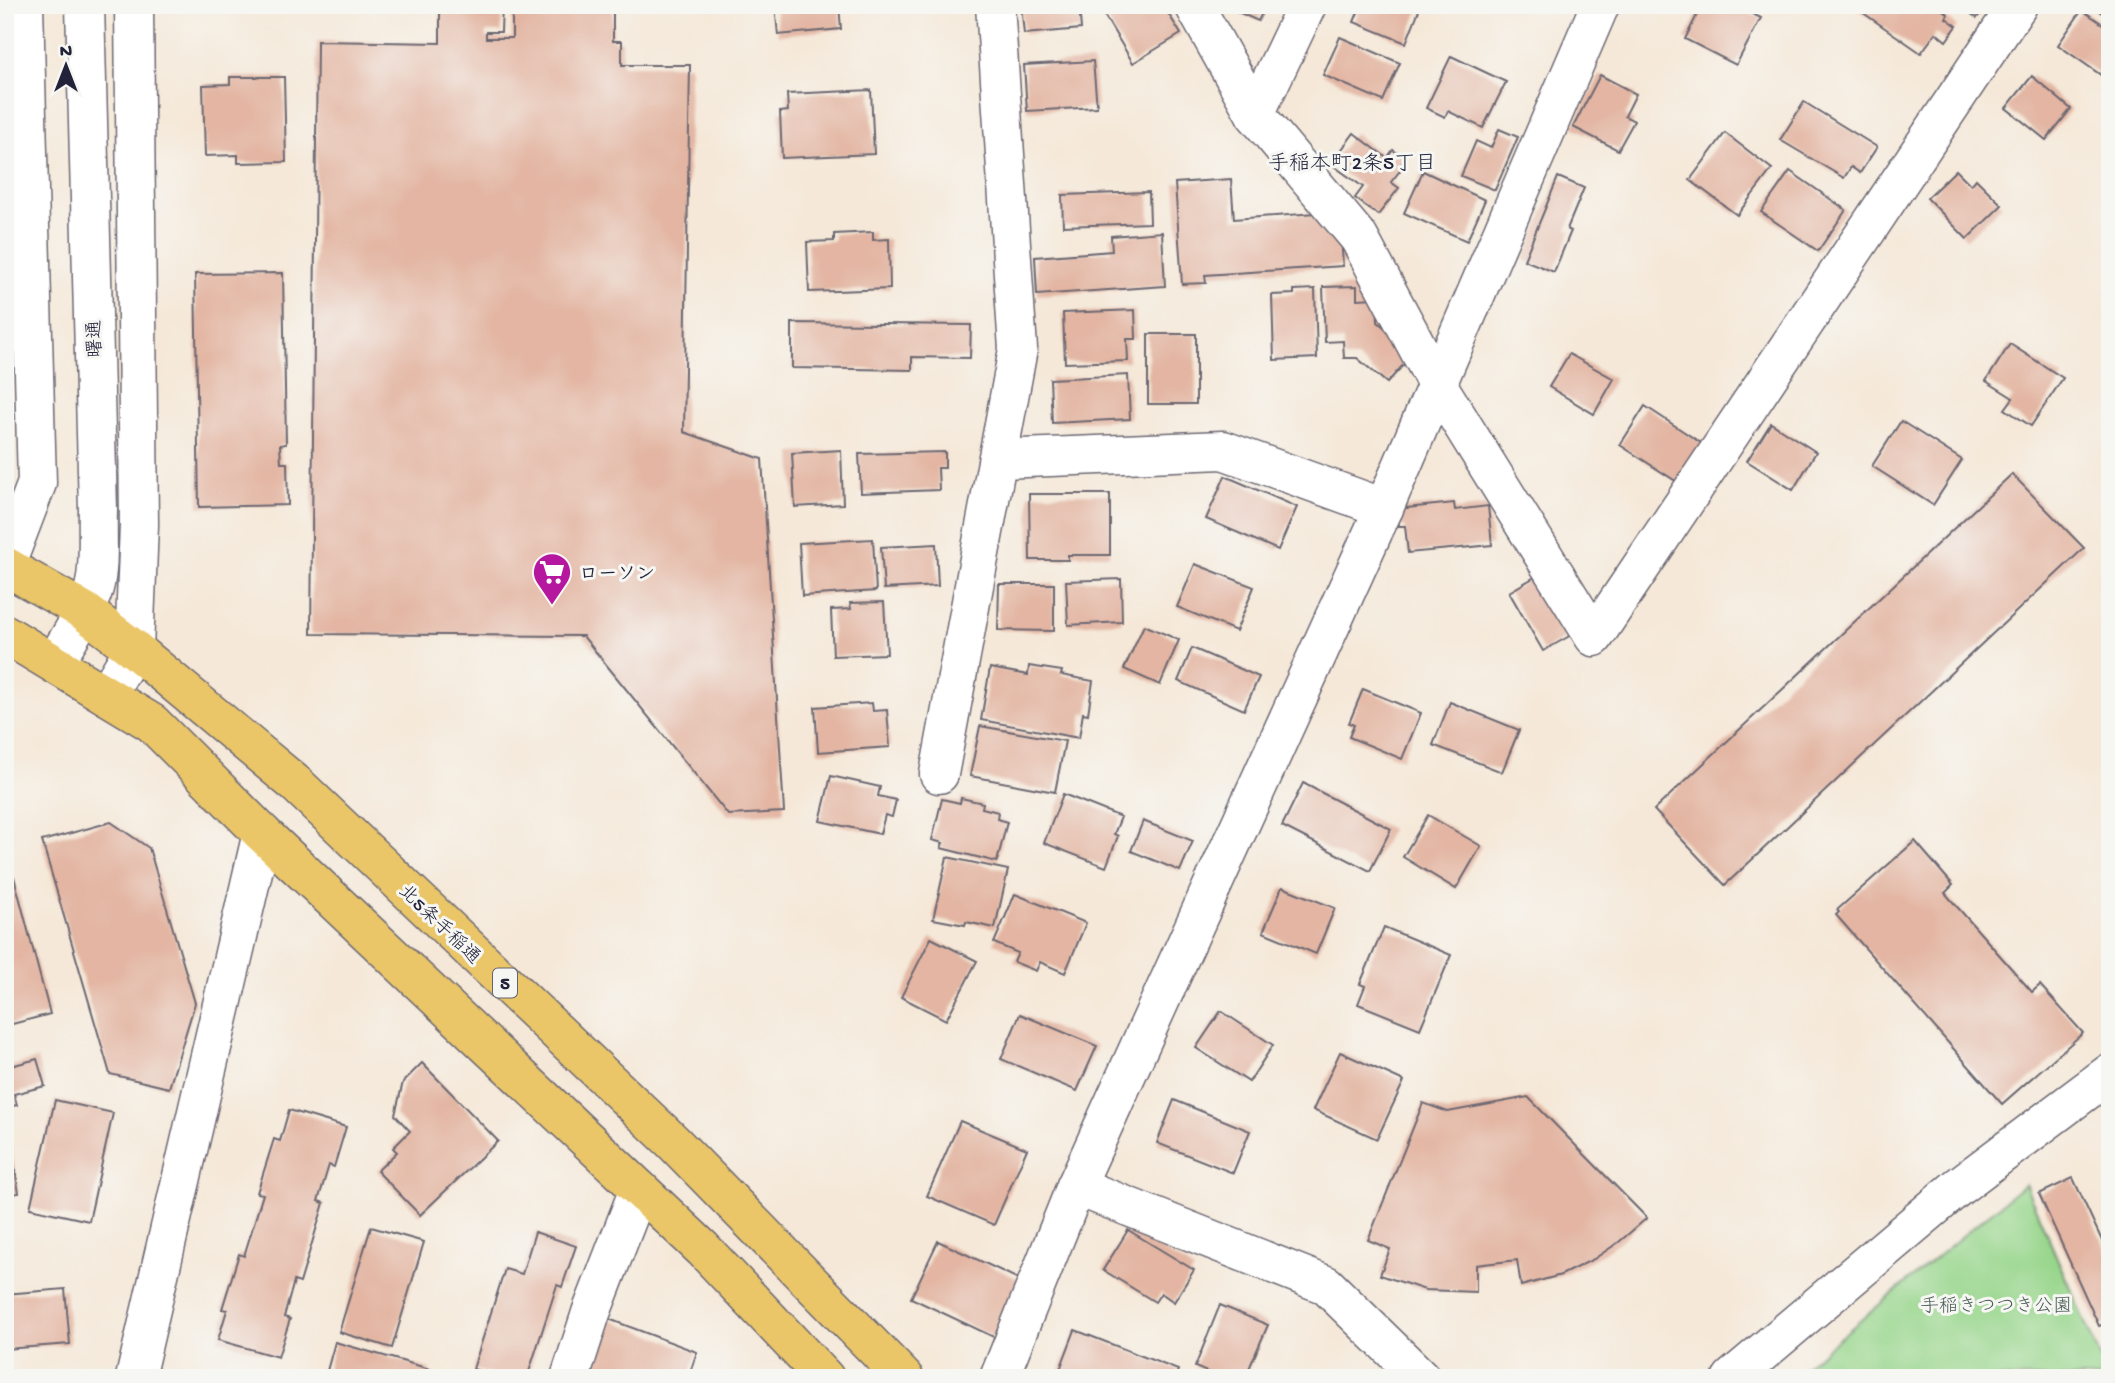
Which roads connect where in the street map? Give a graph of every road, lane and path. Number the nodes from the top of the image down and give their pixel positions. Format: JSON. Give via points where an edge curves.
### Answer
{"nodes":[{"id":1,"x":24,"y":5,"type":"edge"},
{"id":2,"x":85,"y":5,"type":"edge"},
{"id":3,"x":134,"y":5,"type":"edge"},
{"id":4,"x":995,"y":5,"type":"edge"},
{"id":5,"x":1194,"y":5,"type":"edge"},
{"id":6,"x":1307,"y":5,"type":"edge"},
{"id":7,"x":1600,"y":5,"type":"edge"},
{"id":8,"x":2018,"y":5,"type":"edge"},
{"id":9,"x":1255,"y":114,"type":"junction"},
{"id":10,"x":1437,"y":384,"type":"junction"},
{"id":11,"x":999,"y":459,"type":"junction"},
{"id":12,"x":1384,"y":508,"type":"junction"},
{"id":13,"x":5,"y":566,"type":"edge"},
{"id":14,"x":84,"y":611,"type":"junction"},
{"id":15,"x":5,"y":634,"type":"edge"},
{"id":16,"x":134,"y":649,"type":"junction"},
{"id":17,"x":55,"y":662,"type":"junction"},
{"id":18,"x":106,"y":695,"type":"junction"},
{"id":19,"x":939,"y":774,"type":"dead end"},
{"id":20,"x":262,"y":833,"type":"junction"},
{"id":21,"x":2110,"y":1073,"type":"edge"},
{"id":22,"x":1076,"y":1186,"type":"junction"},
{"id":23,"x":639,"y":1189,"type":"junction"},
{"id":24,"x":135,"y":1378,"type":"edge"},
{"id":25,"x":570,"y":1378,"type":"edge"},
{"id":26,"x":825,"y":1378,"type":"edge"},
{"id":27,"x":904,"y":1378,"type":"edge"},
{"id":28,"x":999,"y":1378,"type":"edge"},
{"id":29,"x":1421,"y":1378,"type":"edge"},
{"id":30,"x":1732,"y":1378,"type":"edge"}],
"edges":[{"from":1,"to":13,"type":"street","via":[[37,483]]},
{"from":2,"to":14,"type":"street","name":"曙通","via":[[98,510],[94,586]]},
{"from":3,"to":16,"type":"street","via":[[139,511]]},
{"from":4,"to":11,"type":"street","via":[[1018,349]]},
{"from":5,"to":9,"type":"street"},
{"from":6,"to":9,"type":"street"},
{"from":7,"to":10,"type":"street"},
{"from":8,"to":10,"type":"street","via":[[1594,637]]},
{"from":9,"to":10,"type":"street","via":[[1359,239]]},
{"from":10,"to":12,"type":"street"},
{"from":11,"to":12,"type":"street","via":[[1223,450]]},
{"from":11,"to":19,"type":"street"},
{"from":12,"to":22,"type":"street"},
{"from":13,"to":14,"type":"highway","name":"北5条手稲通","number":"5"},
{"from":14,"to":16,"type":"highway","name":"北5条手稲通","number":"5"},
{"from":14,"to":17,"type":"street","name":"曙通"},
{"from":15,"to":17,"type":"highway"},
{"from":16,"to":18,"type":"street"},
{"from":16,"to":27,"type":"highway","name":"北5条手稲通","number":"5","via":[[296,784],[673,1142]]},
{"from":17,"to":18,"type":"highway"},
{"from":18,"to":20,"type":"highway","via":[[152,723]]},
{"from":20,"to":23,"type":"highway"},
{"from":20,"to":24,"type":"street"},
{"from":21,"to":30,"type":"street","via":[[1958,1186]]},
{"from":22,"to":28,"type":"street"},
{"from":22,"to":29,"type":"street","via":[[1326,1285]]},
{"from":23,"to":25,"type":"street"},
{"from":23,"to":26,"type":"highway","via":[[703,1249]]}]}
